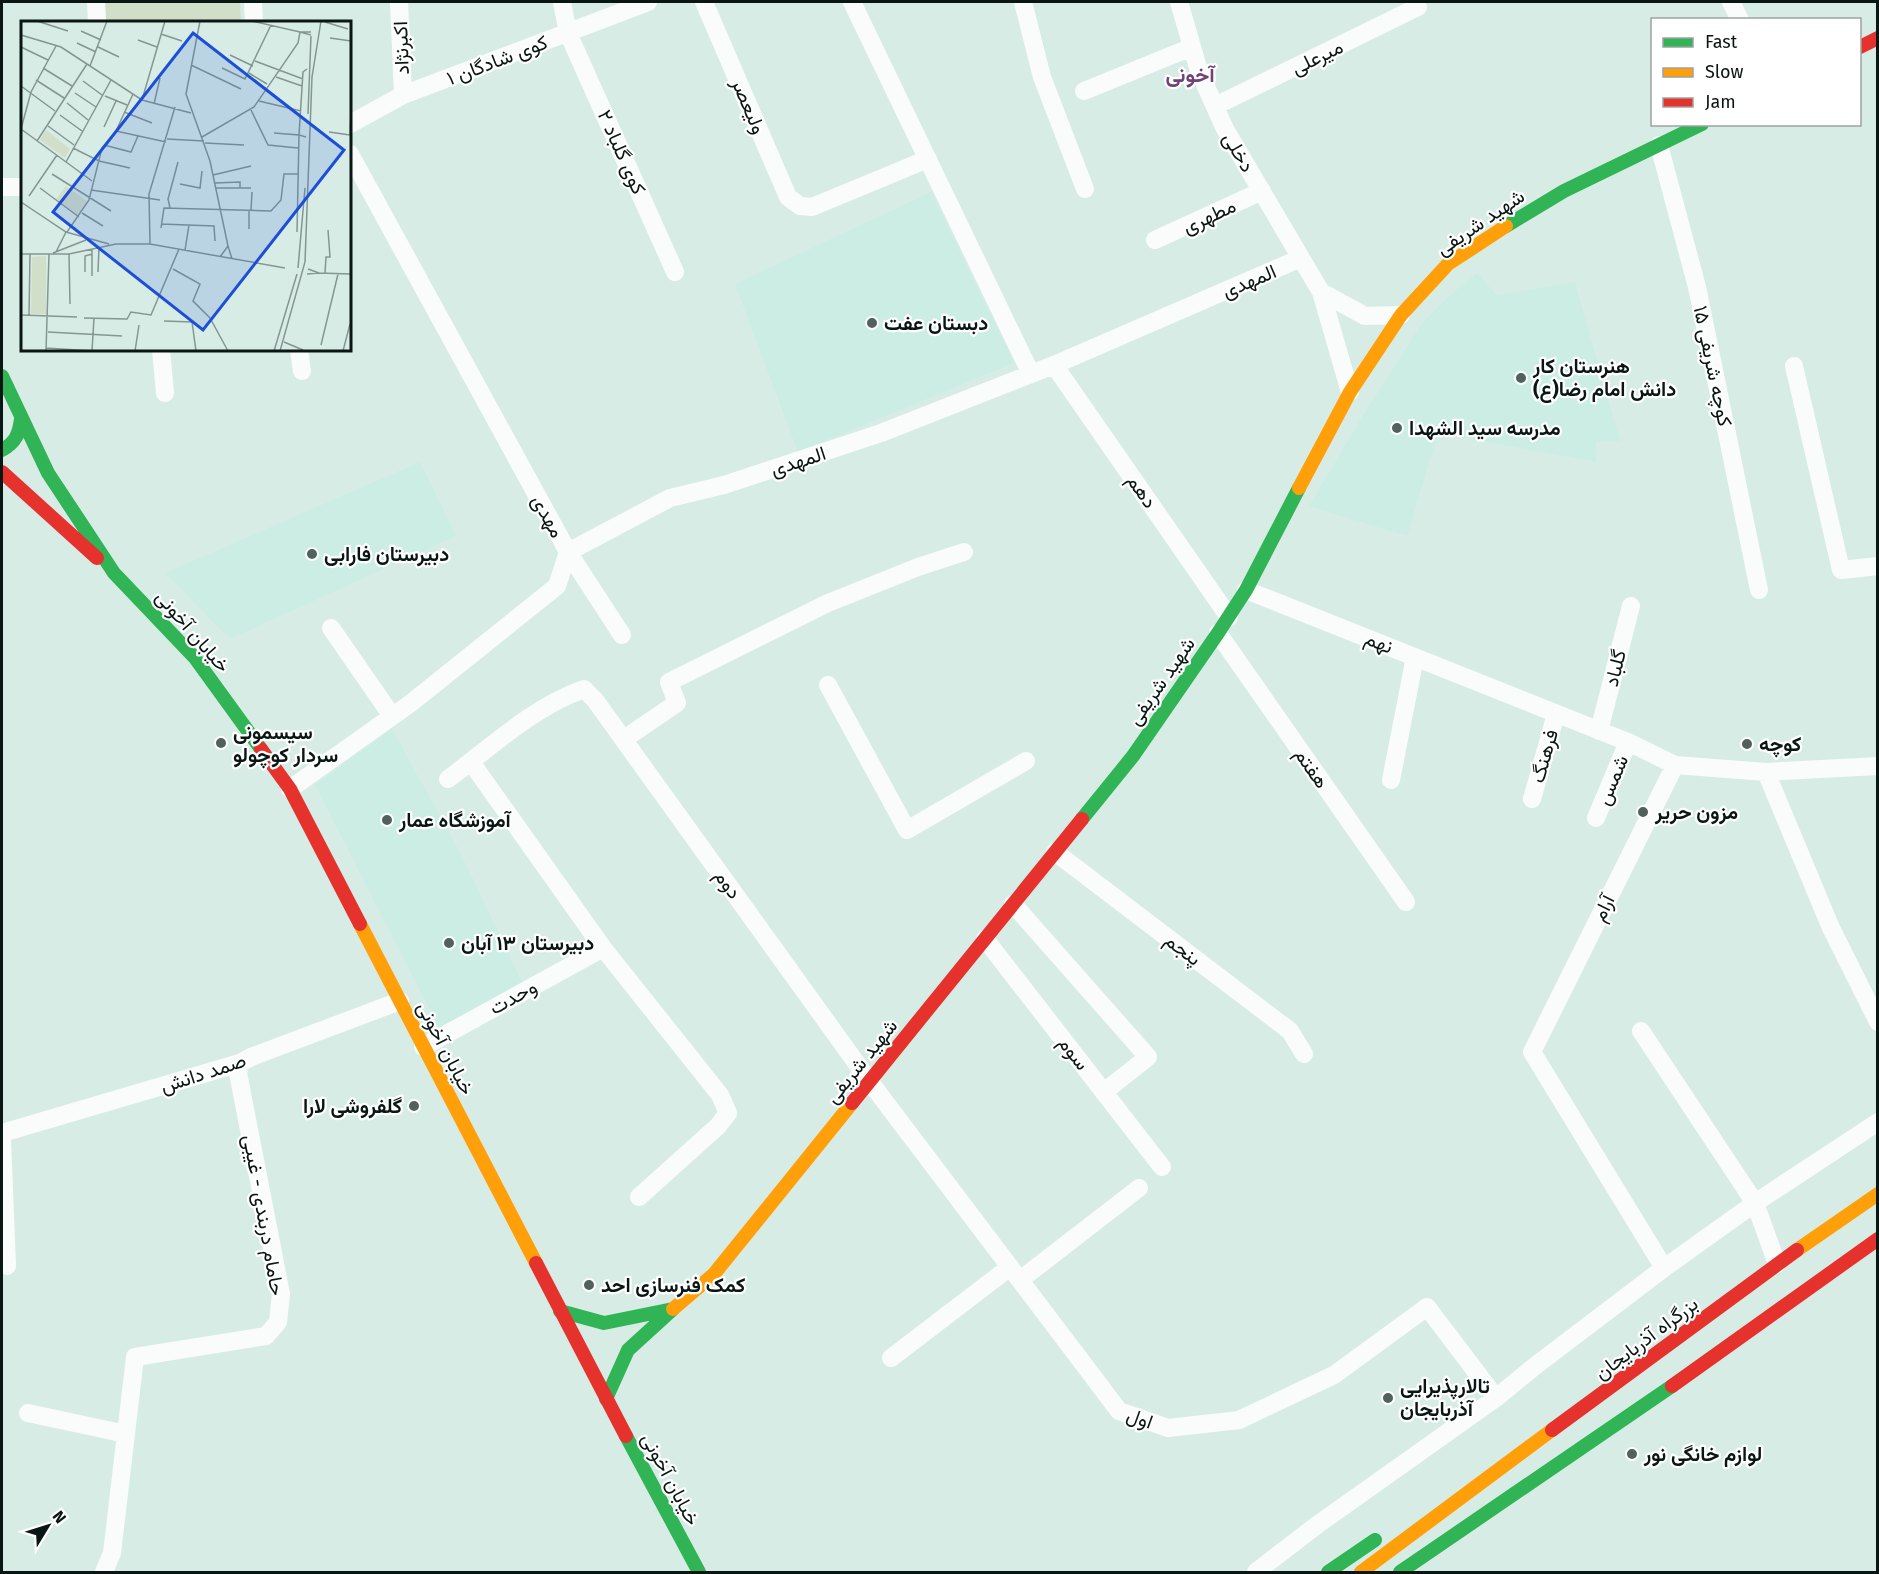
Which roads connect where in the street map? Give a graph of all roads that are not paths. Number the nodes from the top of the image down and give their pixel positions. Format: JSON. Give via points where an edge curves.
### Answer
{"nodes":[{"id":1,"x":96,"y":2,"type":"edge"},
{"id":2,"x":253,"y":2,"type":"edge"},
{"id":3,"x":399,"y":2,"type":"edge"},
{"id":4,"x":562,"y":2,"type":"edge"},
{"id":5,"x":648,"y":2,"type":"edge"},
{"id":6,"x":704,"y":2,"type":"edge"},
{"id":7,"x":852,"y":2,"type":"edge"},
{"id":8,"x":1023,"y":2,"type":"edge"},
{"id":9,"x":1731,"y":2,"type":"edge"},
{"id":10,"x":1184,"y":3,"type":"edge"},
{"id":11,"x":1418,"y":8,"type":"dead end"},
{"id":12,"x":1739,"y":18,"type":"edge"},
{"id":13,"x":97,"y":21,"type":"edge"},
{"id":14,"x":254,"y":21,"type":"edge"},
{"id":15,"x":568,"y":33,"type":"junction"},
{"id":16,"x":1878,"y":38,"type":"edge"},
{"id":17,"x":1192,"y":46,"type":"junction"},
{"id":18,"x":1861,"y":46,"type":"edge"},
{"id":19,"x":1084,"y":91,"type":"dead end"},
{"id":20,"x":403,"y":95,"type":"junction"},
{"id":21,"x":1215,"y":106,"type":"junction"},
{"id":22,"x":351,"y":123,"type":"edge"},
{"id":23,"x":1698,"y":126,"type":"edge"},
{"id":24,"x":1659,"y":145,"type":"junction"},
{"id":25,"x":351,"y":156,"type":"edge"},
{"id":26,"x":928,"y":159,"type":"junction"},
{"id":27,"x":2,"y":187,"type":"edge"},
{"id":28,"x":21,"y":187,"type":"edge"},
{"id":29,"x":1085,"y":189,"type":"dead end"},
{"id":30,"x":1262,"y":191,"type":"junction"},
{"id":31,"x":1155,"y":240,"type":"dead end"},
{"id":32,"x":1301,"y":258,"type":"junction"},
{"id":33,"x":675,"y":272,"type":"dead end"},
{"id":34,"x":1321,"y":292,"type":"junction"},
{"id":35,"x":1401,"y":315,"type":"junction"},
{"id":36,"x":161,"y":351,"type":"edge"},
{"id":37,"x":299,"y":351,"type":"edge"},
{"id":38,"x":1054,"y":365,"type":"junction"},
{"id":39,"x":1794,"y":366,"type":"dead end"},
{"id":40,"x":302,"y":371,"type":"dead end"},
{"id":41,"x":1031,"y":374,"type":"junction"},
{"id":42,"x":2,"y":376,"type":"edge"},
{"id":43,"x":1350,"y":392,"type":"junction"},
{"id":44,"x":165,"y":393,"type":"dead end"},
{"id":45,"x":21,"y":418,"type":"junction"},
{"id":46,"x":2,"y":450,"type":"edge"},
{"id":47,"x":3,"y":477,"type":"edge"},
{"id":48,"x":568,"y":552,"type":"junction"},
{"id":49,"x":964,"y":552,"type":"dead end"},
{"id":50,"x":1878,"y":566,"type":"edge"},
{"id":51,"x":114,"y":573,"type":"junction"},
{"id":52,"x":1246,"y":590,"type":"junction"},
{"id":53,"x":1759,"y":590,"type":"dead end"},
{"id":54,"x":1631,"y":606,"type":"dead end"},
{"id":55,"x":1229,"y":617,"type":"junction"},
{"id":56,"x":331,"y":628,"type":"dead end"},
{"id":57,"x":1218,"y":633,"type":"junction"},
{"id":58,"x":622,"y":635,"type":"dead end"},
{"id":59,"x":1415,"y":657,"type":"junction"},
{"id":60,"x":828,"y":685,"type":"dead end"},
{"id":61,"x":1556,"y":714,"type":"junction"},
{"id":62,"x":392,"y":716,"type":"junction"},
{"id":63,"x":1599,"y":731,"type":"junction"},
{"id":64,"x":624,"y":739,"type":"junction"},
{"id":65,"x":1628,"y":742,"type":"junction"},
{"id":66,"x":1026,"y":761,"type":"dead end"},
{"id":67,"x":471,"y":762,"type":"junction"},
{"id":68,"x":1675,"y":765,"type":"junction"},
{"id":69,"x":1878,"y":766,"type":"edge"},
{"id":70,"x":1766,"y":772,"type":"junction"},
{"id":71,"x":448,"y":779,"type":"dead end"},
{"id":72,"x":1391,"y":780,"type":"dead end"},
{"id":73,"x":290,"y":789,"type":"junction"},
{"id":74,"x":1532,"y":800,"type":"dead end"},
{"id":75,"x":1596,"y":818,"type":"dead end"},
{"id":76,"x":1055,"y":852,"type":"junction"},
{"id":77,"x":1406,"y":902,"type":"dead end"},
{"id":78,"x":1013,"y":904,"type":"junction"},
{"id":79,"x":985,"y":939,"type":"junction"},
{"id":80,"x":603,"y":948,"type":"junction"},
{"id":81,"x":400,"y":1001,"type":"junction"},
{"id":82,"x":1878,"y":1022,"type":"edge"},
{"id":83,"x":1641,"y":1031,"type":"dead end"},
{"id":84,"x":423,"y":1047,"type":"junction"},
{"id":85,"x":1304,"y":1054,"type":"dead end"},
{"id":86,"x":240,"y":1063,"type":"junction"},
{"id":87,"x":870,"y":1082,"type":"junction"},
{"id":88,"x":1104,"y":1092,"type":"junction"},
{"id":89,"x":1878,"y":1122,"type":"edge"},
{"id":90,"x":2,"y":1133,"type":"edge"},
{"id":91,"x":2,"y":1140,"type":"edge"},
{"id":92,"x":1162,"y":1167,"type":"dead end"},
{"id":93,"x":1139,"y":1188,"type":"dead end"},
{"id":94,"x":1878,"y":1194,"type":"edge"},
{"id":95,"x":639,"y":1197,"type":"dead end"},
{"id":96,"x":1755,"y":1203,"type":"junction"},
{"id":97,"x":1878,"y":1239,"type":"edge"},
{"id":98,"x":1778,"y":1264,"type":"junction"},
{"id":99,"x":7,"y":1266,"type":"dead end"},
{"id":100,"x":1664,"y":1268,"type":"junction"},
{"id":101,"x":1015,"y":1273,"type":"junction"},
{"id":102,"x":673,"y":1309,"type":"junction"},
{"id":103,"x":560,"y":1311,"type":"junction"},
{"id":104,"x":891,"y":1358,"type":"dead end"},
{"id":105,"x":1496,"y":1398,"type":"junction"},
{"id":106,"x":606,"y":1399,"type":"junction"},
{"id":107,"x":28,"y":1413,"type":"dead end"},
{"id":108,"x":126,"y":1434,"type":"junction"},
{"id":109,"x":1438,"y":1514,"type":"junction"},
{"id":110,"x":1443,"y":1542,"type":"junction"},
{"id":111,"x":104,"y":1572,"type":"edge"},
{"id":112,"x":699,"y":1572,"type":"edge"},
{"id":113,"x":1256,"y":1572,"type":"edge"},
{"id":114,"x":1328,"y":1572,"type":"edge"},
{"id":115,"x":1361,"y":1572,"type":"edge"},
{"id":116,"x":1400,"y":1572,"type":"edge"},
{"id":117,"x":1413,"y":1572,"type":"edge"}],
"edges":[{"from":1,"to":13,"type":"street"},
{"from":2,"to":14,"type":"street"},
{"from":3,"to":20,"type":"street","name":"اکبرنژاد"},
{"from":4,"to":15,"type":"street","name":"کوی گلباد ۲"},
{"from":5,"to":15,"type":"street","name":"کوی شادگان ۱"},
{"from":6,"to":26,"type":"street","name":"ولیعصر","via":[[788,197],[800,206],[812,207]]},
{"from":7,"to":26,"type":"street"},
{"from":8,"to":29,"type":"street","via":[[1042,77]]},
{"from":9,"to":12,"type":"street"},
{"from":10,"to":17,"type":"street","name":"دخلی"},
{"from":11,"to":21,"type":"street","name":"میرعلی"},
{"from":15,"to":20,"type":"street","name":"کوی شادگان ۱"},
{"from":15,"to":33,"type":"street","name":"کوی گلباد ۲"},
{"from":16,"to":18,"type":"main road"},
{"from":17,"to":19,"type":"street"},
{"from":17,"to":21,"type":"street","name":"دخلی"},
{"from":20,"to":22,"type":"street","name":"کوی شادگان ۱"},
{"from":21,"to":30,"type":"street","name":"دخلی"},
{"from":23,"to":24,"type":"main road","name":"شهید شریفی"},
{"from":24,"to":35,"type":"main road","name":"شهید شریفی","via":[[1564,190],[1448,264]]},
{"from":24,"to":53,"type":"street","name":"کوچه شریفی ۱۵","via":[[1697,287]]},
{"from":25,"to":48,"type":"street","name":"مهدی"},
{"from":26,"to":41,"type":"street"},
{"from":27,"to":28,"type":"street"},
{"from":30,"to":31,"type":"street","name":"مطهری"},
{"from":30,"to":32,"type":"street","name":"دخلی"},
{"from":32,"to":34,"type":"street","name":"دخلی"},
{"from":32,"to":38,"type":"street","name":"المهدی"},
{"from":34,"to":35,"type":"street","via":[[1365,316]]},
{"from":34,"to":43,"type":"street","name":"دخلی"},
{"from":35,"to":43,"type":"main road","name":"شهید شریفی"},
{"from":36,"to":44,"type":"street"},
{"from":37,"to":40,"type":"street"},
{"from":38,"to":41,"type":"street","name":"المهدی"},
{"from":38,"to":55,"type":"street","name":"دهم"},
{"from":39,"to":50,"type":"street","via":[[1841,570]]},
{"from":41,"to":48,"type":"street","name":"المهدی","via":[[881,434],[724,485],[670,498]]},
{"from":42,"to":45,"type":"main road"},
{"from":43,"to":52,"type":"main road","name":"شهید شریفی"},
{"from":45,"to":46,"type":"main road","via":[[19,436]]},
{"from":45,"to":51,"type":"main road","via":[[48,473]]},
{"from":47,"to":51,"type":"main road"},
{"from":48,"to":58,"type":"street"},
{"from":48,"to":62,"type":"street","name":"مهدی","via":[[558,586]]},
{"from":49,"to":64,"type":"street","via":[[828,603],[669,682],[677,703]]},
{"from":51,"to":73,"type":"main road","name":"خیابان آخونی","via":[[195,658]]},
{"from":52,"to":55,"type":"main road","name":"شهید شریفی"},
{"from":52,"to":59,"type":"street","name":"نهم"},
{"from":54,"to":63,"type":"street","name":"گلباد"},
{"from":55,"to":57,"type":"main road","name":"شهید شریفی"},
{"from":56,"to":62,"type":"street"},
{"from":57,"to":76,"type":"main road","name":"شهید شریفی","via":[[1133,756]]},
{"from":57,"to":77,"type":"street","name":"هفتم"},
{"from":59,"to":61,"type":"street","name":"نهم"},
{"from":59,"to":72,"type":"street"},
{"from":60,"to":66,"type":"street","via":[[906,830]]},
{"from":61,"to":63,"type":"street","name":"نهم"},
{"from":61,"to":74,"type":"street","name":"فرهنگ"},
{"from":62,"to":73,"type":"street","name":"مهدی"},
{"from":63,"to":65,"type":"street","name":"نهم"},
{"from":64,"to":67,"type":"street","name":"دوم","via":[[584,689],[530,717]]},
{"from":64,"to":87,"type":"street","name":"دوم"},
{"from":65,"to":68,"type":"street","name":"نهم"},
{"from":65,"to":75,"type":"street","name":"شمس"},
{"from":67,"to":71,"type":"street"},
{"from":67,"to":80,"type":"street"},
{"from":68,"to":70,"type":"street"},
{"from":68,"to":100,"type":"street","name":"آرام","via":[[1532,1052]]},
{"from":69,"to":70,"type":"street"},
{"from":70,"to":82,"type":"street","via":[[1831,928]]},
{"from":73,"to":81,"type":"main road","name":"خیابان آخونی"},
{"from":76,"to":78,"type":"main road","name":"شهید شریفی"},
{"from":76,"to":85,"type":"street","name":"پنجم","via":[[1290,1031]]},
{"from":78,"to":79,"type":"main road","name":"شهید شریفی"},
{"from":78,"to":88,"type":"street","via":[[1148,1057]]},
{"from":79,"to":87,"type":"main road","name":"شهید شریفی"},
{"from":79,"to":88,"type":"street","name":"سوم"},
{"from":80,"to":84,"type":"street","name":"وحدت"},
{"from":80,"to":95,"type":"street","via":[[720,1095],[728,1113]]},
{"from":81,"to":84,"type":"main road","name":"خیابان آخونی"},
{"from":81,"to":86,"type":"street","name":"صمد دانش"},
{"from":83,"to":96,"type":"street"},
{"from":84,"to":103,"type":"main road","name":"خیابان آخونی"},
{"from":86,"to":90,"type":"street","name":"صمد دانش"},
{"from":86,"to":108,"type":"street","name":"حامام دربندی - غیبی","via":[[238,1073],[280,1294],[278,1322],[266,1336],[135,1357]]},
{"from":87,"to":101,"type":"street","name":"اول"},
{"from":87,"to":102,"type":"main road","name":"شهید شریفی","via":[[714,1274]]},
{"from":88,"to":92,"type":"street","name":"سوم"},
{"from":89,"to":96,"type":"street"},
{"from":91,"to":99,"type":"street"},
{"from":93,"to":101,"type":"street"},
{"from":94,"to":98,"type":"main road","name":"بزرگراه آذربایجان"},
{"from":96,"to":98,"type":"street"},
{"from":96,"to":100,"type":"street"},
{"from":97,"to":110,"type":"main road","via":[[1700,1367]]},
{"from":98,"to":109,"type":"main road","name":"بزرگراه آذربایجان"},
{"from":100,"to":105,"type":"street"},
{"from":101,"to":104,"type":"street"},
{"from":101,"to":105,"type":"street","name":"اول","via":[[1119,1412],[1168,1428],[1239,1420],[1334,1375],[1427,1307]]},
{"from":102,"to":103,"type":"main road","via":[[604,1323]]},
{"from":102,"to":106,"type":"main road","name":"شهید شریفی","via":[[628,1350]]},
{"from":103,"to":106,"type":"main road","name":"خیابان آخونی"},
{"from":105,"to":113,"type":"street"},
{"from":106,"to":112,"type":"main road","name":"خیابان آخونی"},
{"from":107,"to":108,"type":"street"},
{"from":108,"to":111,"type":"street","name":"حامام دربندی - غیبی","via":[[112,1553]]},
{"from":109,"to":114,"type":"main road","name":"بزرگراه آذربایجان","via":[[1371,1542]]},
{"from":109,"to":115,"type":"main road","name":"بزرگراه آذربایجان"},
{"from":110,"to":116,"type":"main road"},
{"from":110,"to":117,"type":"main road"}]}
